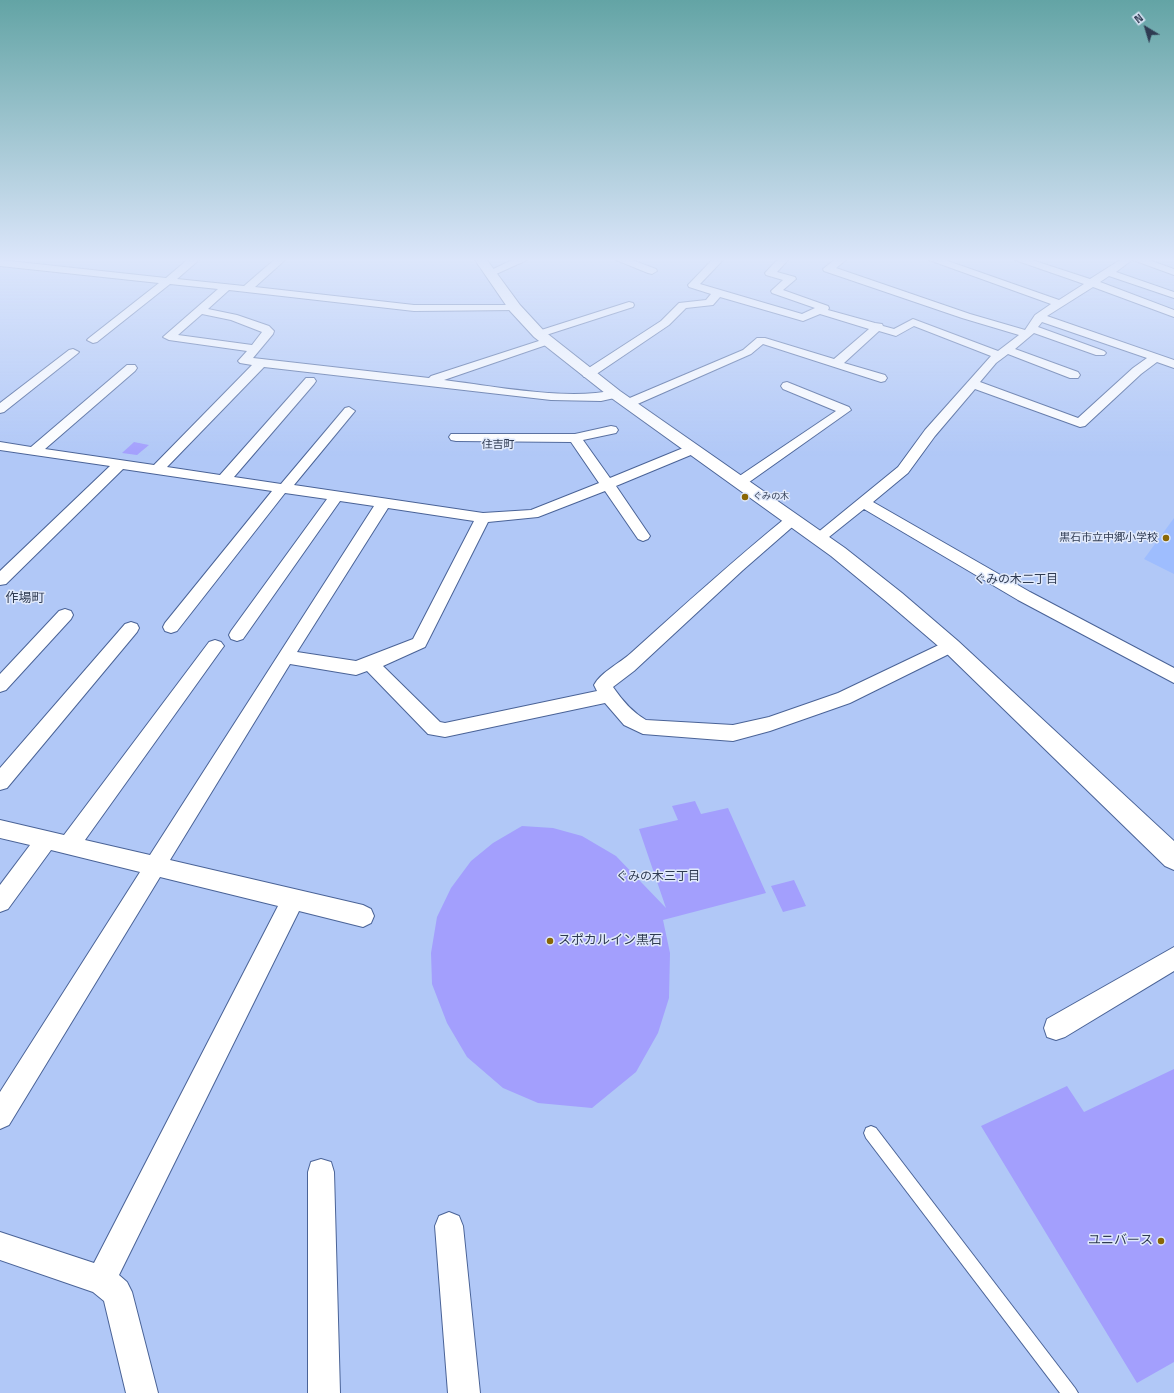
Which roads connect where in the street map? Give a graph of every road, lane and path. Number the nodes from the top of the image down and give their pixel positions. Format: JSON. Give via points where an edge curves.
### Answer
{"nodes":[{"id":1,"x":112,"y":325,"type":"edge"},
{"id":2,"x":184,"y":325,"type":"edge"},
{"id":3,"x":257,"y":325,"type":"edge"},
{"id":4,"x":531,"y":325,"type":"edge"},
{"id":5,"x":577,"y":325,"type":"edge"},
{"id":6,"x":662,"y":325,"type":"edge"},
{"id":7,"x":874,"y":325,"type":"edge"},
{"id":8,"x":908,"y":325,"type":"edge"},
{"id":9,"x":922,"y":325,"type":"edge"},
{"id":10,"x":1004,"y":325,"type":"edge"},
{"id":11,"x":1034,"y":325,"type":"edge"},
{"id":12,"x":1062,"y":325,"type":"edge"},
{"id":13,"x":878,"y":326,"type":"junction"},
{"id":14,"x":1030,"y":331,"type":"junction"},
{"id":15,"x":544,"y":338,"type":"junction"},
{"id":16,"x":93,"y":340,"type":"dead end"},
{"id":17,"x":255,"y":349,"type":"junction"},
{"id":18,"x":74,"y":352,"type":"dead end"},
{"id":19,"x":1003,"y":352,"type":"junction"},
{"id":20,"x":1100,"y":353,"type":"dead end"},
{"id":21,"x":1155,"y":358,"type":"junction"},
{"id":22,"x":261,"y":363,"type":"junction"},
{"id":23,"x":836,"y":364,"type":"junction"},
{"id":24,"x":1174,"y":364,"type":"edge"},
{"id":25,"x":131,"y":368,"type":"dead end"},
{"id":26,"x":588,"y":374,"type":"junction"},
{"id":27,"x":1074,"y":375,"type":"dead end"},
{"id":28,"x":881,"y":378,"type":"dead end"},
{"id":29,"x":310,"y":381,"type":"dead end"},
{"id":30,"x":428,"y":382,"type":"junction"},
{"id":31,"x":973,"y":384,"type":"junction"},
{"id":32,"x":787,"y":386,"type":"dead end"},
{"id":33,"x":615,"y":394,"type":"junction"},
{"id":34,"x":628,"y":404,"type":"junction"},
{"id":35,"x":0,"y":409,"type":"edge"},
{"id":36,"x":349,"y":410,"type":"dead end"},
{"id":37,"x":611,"y":430,"type":"dead end"},
{"id":38,"x":456,"y":437,"type":"dead end"},
{"id":39,"x":575,"y":438,"type":"junction"},
{"id":40,"x":0,"y":446,"type":"edge"},
{"id":41,"x":693,"y":449,"type":"junction"},
{"id":42,"x":34,"y":451,"type":"junction"},
{"id":43,"x":120,"y":464,"type":"junction"},
{"id":44,"x":156,"y":470,"type":"junction"},
{"id":45,"x":223,"y":480,"type":"junction"},
{"id":46,"x":740,"y":482,"type":"junction"},
{"id":47,"x":608,"y":485,"type":"junction"},
{"id":48,"x":282,"y":489,"type":"junction"},
{"id":49,"x":336,"y":497,"type":"junction"},
{"id":50,"x":863,"y":502,"type":"junction"},
{"id":51,"x":383,"y":504,"type":"junction"},
{"id":52,"x":483,"y":518,"type":"junction"},
{"id":53,"x":793,"y":519,"type":"junction"},
{"id":54,"x":643,"y":536,"type":"dead end"},
{"id":55,"x":819,"y":538,"type":"junction"},
{"id":56,"x":0,"y":580,"type":"edge"},
{"id":57,"x":64,"y":615,"type":"dead end"},
{"id":58,"x":171,"y":627,"type":"dead end"},
{"id":59,"x":131,"y":628,"type":"dead end"},
{"id":60,"x":237,"y":636,"type":"dead end"},
{"id":61,"x":215,"y":646,"type":"dead end"},
{"id":62,"x":951,"y":646,"type":"junction"},
{"id":63,"x":285,"y":657,"type":"junction"},
{"id":64,"x":370,"y":664,"type":"junction"},
{"id":65,"x":1174,"y":676,"type":"edge"},
{"id":66,"x":0,"y":685,"type":"edge"},
{"id":67,"x":609,"y":695,"type":"junction"},
{"id":68,"x":0,"y":782,"type":"edge"},
{"id":69,"x":1,"y":831,"type":"edge"},
{"id":70,"x":46,"y":840,"type":"junction"},
{"id":71,"x":68,"y":846,"type":"junction"},
{"id":72,"x":1174,"y":858,"type":"edge"},
{"id":73,"x":156,"y":867,"type":"junction"},
{"id":74,"x":293,"y":899,"type":"junction"},
{"id":75,"x":0,"y":902,"type":"edge"},
{"id":76,"x":363,"y":916,"type":"dead end"},
{"id":77,"x":1174,"y":958,"type":"edge"},
{"id":78,"x":1056,"y":1028,"type":"dead end"},
{"id":79,"x":0,"y":1116,"type":"edge"},
{"id":80,"x":871,"y":1133,"type":"dead end"},
{"id":81,"x":321,"y":1172,"type":"dead end"},
{"id":82,"x":449,"y":1226,"type":"dead end"},
{"id":83,"x":0,"y":1246,"type":"edge"},
{"id":84,"x":101,"y":1280,"type":"junction"},
{"id":85,"x":142,"y":1393,"type":"edge"},
{"id":86,"x":324,"y":1393,"type":"edge"},
{"id":87,"x":464,"y":1393,"type":"edge"},
{"id":88,"x":1070,"y":1393,"type":"edge"}],
"edges":[{"from":1,"to":16,"type":"street"},
{"from":2,"to":17,"type":"street","via":[[169,337]]},
{"from":3,"to":17,"type":"street","via":[[268,331]]},
{"from":4,"to":15,"type":"street"},
{"from":5,"to":15,"type":"street"},
{"from":6,"to":26,"type":"street"},
{"from":7,"to":13,"type":"street"},
{"from":8,"to":13,"type":"street","via":[[896,332]]},
{"from":9,"to":19,"type":"street"},
{"from":10,"to":14,"type":"street"},
{"from":11,"to":14,"type":"street"},
{"from":12,"to":21,"type":"street"},
{"from":13,"to":23,"type":"street"},
{"from":14,"to":19,"type":"street"},
{"from":14,"to":20,"type":"street"},
{"from":15,"to":26,"type":"street"},
{"from":15,"to":30,"type":"street"},
{"from":17,"to":22,"type":"street","via":[[244,361]]},
{"from":18,"to":35,"type":"street"},
{"from":19,"to":27,"type":"street"},
{"from":19,"to":31,"type":"street"},
{"from":21,"to":24,"type":"street"},
{"from":21,"to":31,"type":"street","via":[[1137,371],[1080,424]]},
{"from":22,"to":30,"type":"street"},
{"from":22,"to":44,"type":"street"},
{"from":23,"to":28,"type":"street"},
{"from":23,"to":34,"type":"street","via":[[761,340],[746,352]]},
{"from":25,"to":42,"type":"street"},
{"from":26,"to":33,"type":"street"},
{"from":29,"to":45,"type":"street"},
{"from":30,"to":33,"type":"street","via":[[552,396],[601,397]]},
{"from":31,"to":50,"type":"street","via":[[930,433],[903,470]]},
{"from":32,"to":46,"type":"street","via":[[845,410]]},
{"from":33,"to":34,"type":"street"},
{"from":34,"to":41,"type":"street"},
{"from":36,"to":48,"type":"street"},
{"from":37,"to":39,"type":"street"},
{"from":38,"to":39,"type":"street"},
{"from":39,"to":47,"type":"street"},
{"from":40,"to":42,"type":"street"},
{"from":41,"to":46,"type":"street"},
{"from":41,"to":47,"type":"street"},
{"from":42,"to":43,"type":"street"},
{"from":43,"to":44,"type":"street"},
{"from":43,"to":56,"type":"street"},
{"from":44,"to":45,"type":"street"},
{"from":45,"to":48,"type":"street"},
{"from":46,"to":53,"type":"street"},
{"from":47,"to":52,"type":"street","via":[[533,514]]},
{"from":47,"to":54,"type":"street"},
{"from":48,"to":49,"type":"street"},
{"from":48,"to":58,"type":"street"},
{"from":49,"to":51,"type":"street"},
{"from":49,"to":60,"type":"street"},
{"from":50,"to":55,"type":"street"},
{"from":50,"to":65,"type":"street","via":[[1024,596]]},
{"from":51,"to":52,"type":"street"},
{"from":51,"to":63,"type":"street"},
{"from":52,"to":64,"type":"street","via":[[419,643]]},
{"from":53,"to":55,"type":"street"},
{"from":53,"to":67,"type":"street","via":[[737,566],[628,666],[603,685]]},
{"from":55,"to":62,"type":"street"},
{"from":57,"to":66,"type":"street"},
{"from":59,"to":68,"type":"street"},
{"from":61,"to":71,"type":"street"},
{"from":62,"to":67,"type":"street","via":[[844,698],[770,724],[733,732],[643,727],[632,722]]},
{"from":62,"to":72,"type":"street"},
{"from":63,"to":64,"type":"street","via":[[356,668]]},
{"from":63,"to":73,"type":"street"},
{"from":64,"to":67,"type":"street","via":[[435,729],[445,730]]},
{"from":69,"to":70,"type":"street"},
{"from":70,"to":71,"type":"street"},
{"from":70,"to":75,"type":"street"},
{"from":71,"to":73,"type":"street"},
{"from":73,"to":74,"type":"street"},
{"from":73,"to":79,"type":"street"},
{"from":74,"to":76,"type":"street"},
{"from":74,"to":84,"type":"street"},
{"from":77,"to":78,"type":"street"},
{"from":80,"to":88,"type":"lane"},
{"from":81,"to":86,"type":"street"},
{"from":82,"to":87,"type":"street"},
{"from":83,"to":84,"type":"street"},
{"from":84,"to":85,"type":"street","via":[[117,1292]]}]}
